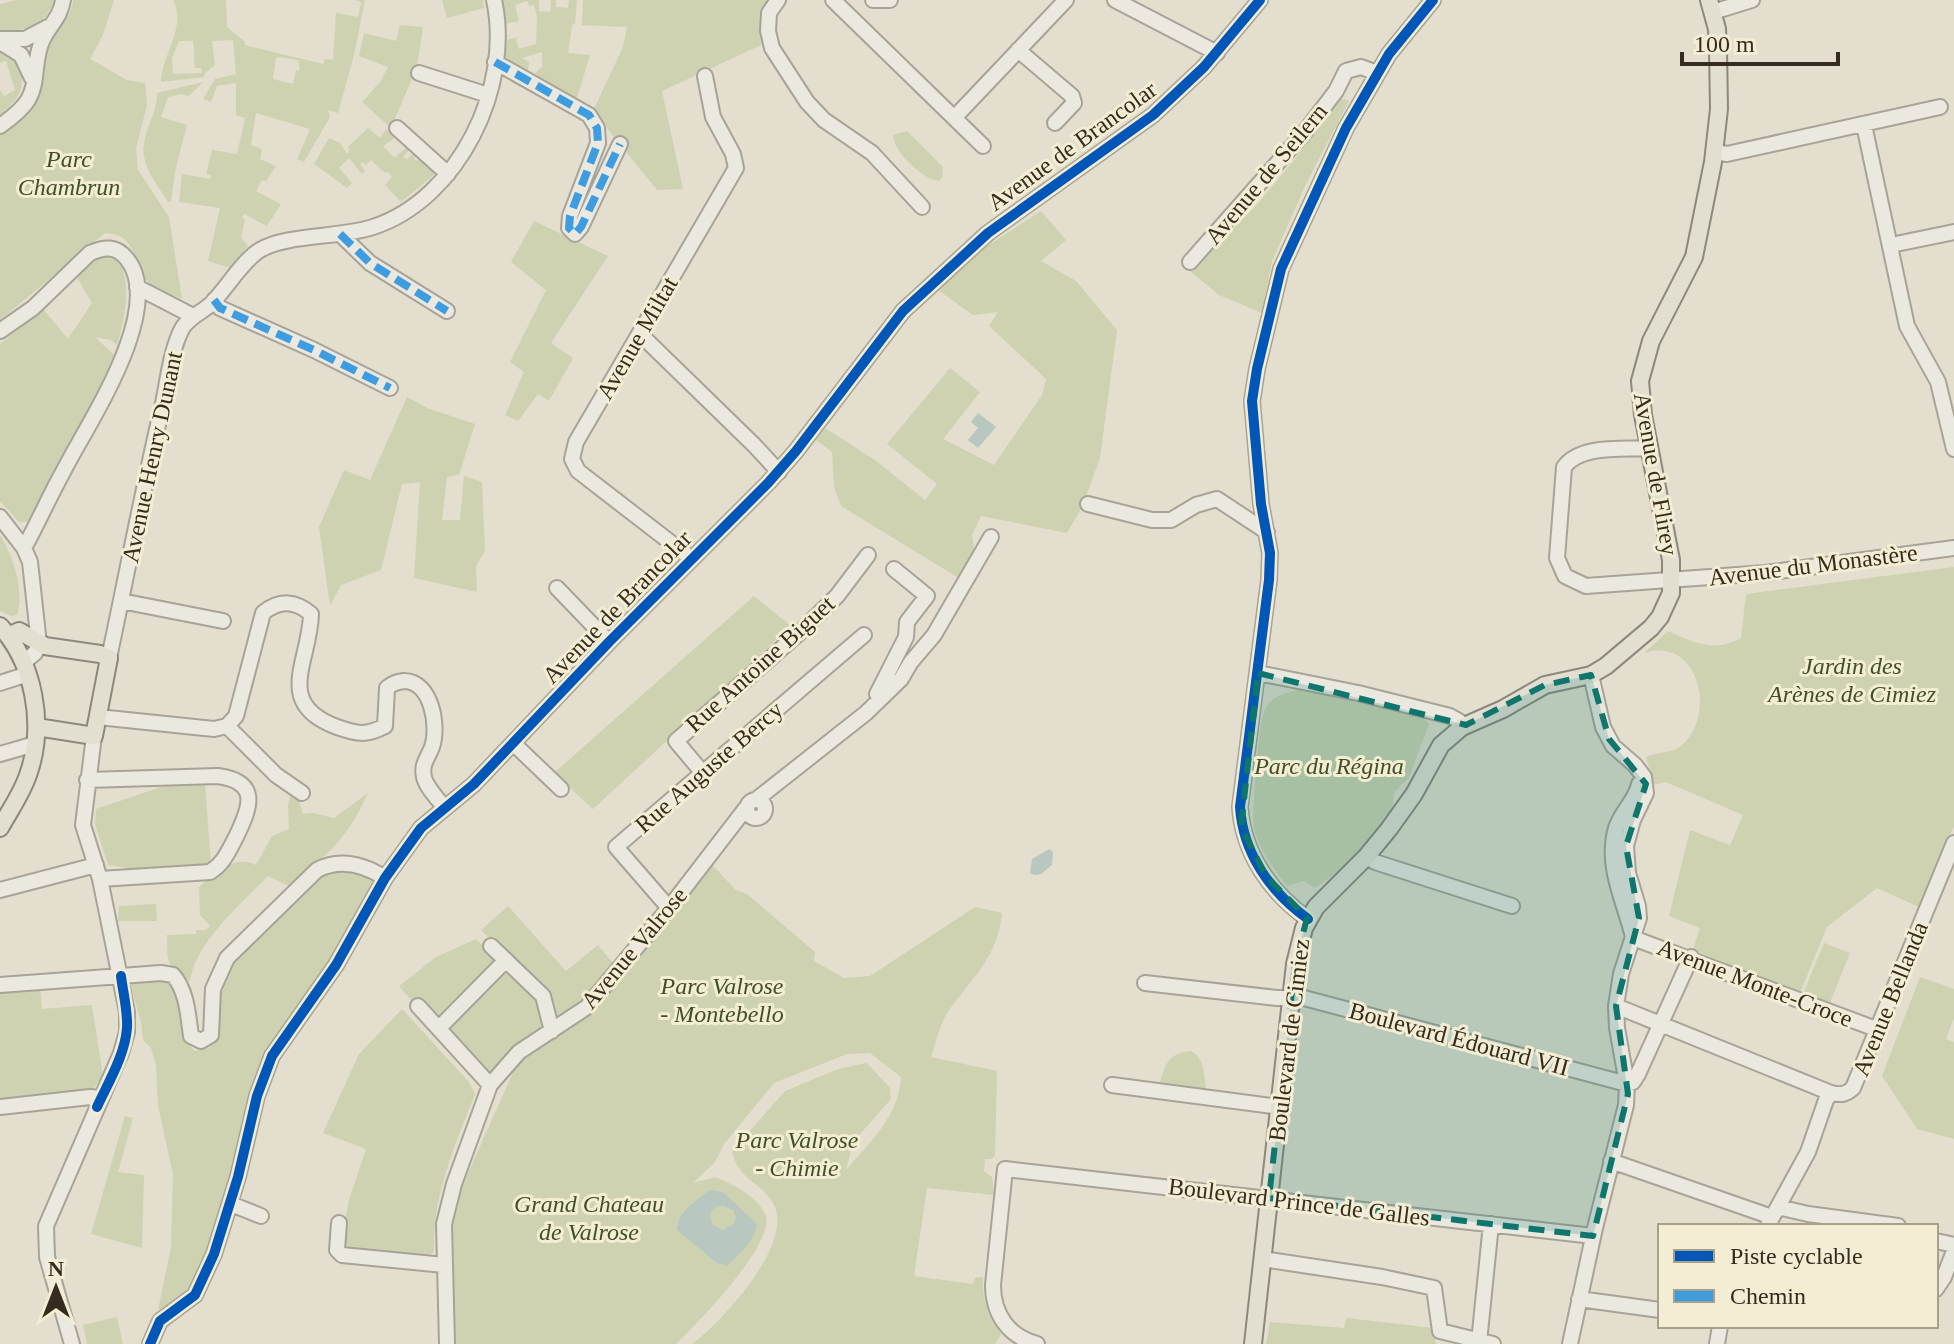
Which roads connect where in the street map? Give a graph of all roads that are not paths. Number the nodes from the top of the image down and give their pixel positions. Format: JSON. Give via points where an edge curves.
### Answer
{"nodes":[{"id":1,"x":63,"y":0,"type":"edge"},
{"id":2,"x":494,"y":0,"type":"edge"},
{"id":3,"x":778,"y":0,"type":"edge"},
{"id":4,"x":833,"y":0,"type":"edge"},
{"id":5,"x":873,"y":0,"type":"edge"},
{"id":6,"x":890,"y":0,"type":"edge"},
{"id":7,"x":1066,"y":0,"type":"edge"},
{"id":8,"x":1115,"y":0,"type":"edge"},
{"id":9,"x":1433,"y":0,"type":"edge"},
{"id":10,"x":1752,"y":0,"type":"edge"},
{"id":11,"x":1252,"y":3,"type":"edge"},
{"id":12,"x":1711,"y":6,"type":"edge"},
{"id":13,"x":52,"y":25,"type":"junction"},
{"id":14,"x":0,"y":41,"type":"edge"},
{"id":15,"x":1018,"y":50,"type":"junction"},
{"id":16,"x":1217,"y":53,"type":"junction"},
{"id":17,"x":495,"y":62,"type":"junction"},
{"id":18,"x":419,"y":73,"type":"dead end"},
{"id":19,"x":1377,"y":73,"type":"junction"},
{"id":20,"x":705,"y":76,"type":"dead end"},
{"id":21,"x":33,"y":82,"type":"junction"},
{"id":22,"x":488,"y":95,"type":"junction"},
{"id":23,"x":1940,"y":107,"type":"dead end"},
{"id":24,"x":954,"y":118,"type":"junction"},
{"id":25,"x":1055,"y":123,"type":"dead end"},
{"id":26,"x":1864,"y":125,"type":"junction"},
{"id":27,"x":0,"y":126,"type":"edge"},
{"id":28,"x":397,"y":128,"type":"dead end"},
{"id":29,"x":620,"y":144,"type":"dead end"},
{"id":30,"x":983,"y":146,"type":"dead end"},
{"id":31,"x":1715,"y":152,"type":"junction"},
{"id":32,"x":448,"y":174,"type":"junction"},
{"id":33,"x":922,"y":207,"type":"dead end"},
{"id":34,"x":1954,"y":232,"type":"edge"},
{"id":35,"x":340,"y":234,"type":"junction"},
{"id":36,"x":1891,"y":245,"type":"junction"},
{"id":37,"x":1190,"y":262,"type":"dead end"},
{"id":38,"x":137,"y":287,"type":"junction"},
{"id":39,"x":214,"y":300,"type":"junction"},
{"id":40,"x":447,"y":311,"type":"dead end"},
{"id":41,"x":193,"y":316,"type":"junction"},
{"id":42,"x":0,"y":331,"type":"edge"},
{"id":43,"x":640,"y":334,"type":"junction"},
{"id":44,"x":384,"y":381,"type":"dead end"},
{"id":45,"x":1650,"y":448,"type":"junction"},
{"id":46,"x":1954,"y":449,"type":"edge"},
{"id":47,"x":779,"y":472,"type":"junction"},
{"id":48,"x":1088,"y":504,"type":"dead end"},
{"id":49,"x":0,"y":517,"type":"edge"},
{"id":50,"x":1267,"y":532,"type":"junction"},
{"id":51,"x":991,"y":537,"type":"dead end"},
{"id":52,"x":24,"y":548,"type":"junction"},
{"id":53,"x":1954,"y":548,"type":"edge"},
{"id":54,"x":868,"y":555,"type":"dead end"},
{"id":55,"x":692,"y":559,"type":"junction"},
{"id":56,"x":894,"y":569,"type":"dead end"},
{"id":57,"x":1673,"y":580,"type":"junction"},
{"id":58,"x":557,"y":588,"type":"dead end"},
{"id":59,"x":121,"y":601,"type":"junction"},
{"id":60,"x":36,"y":602,"type":"junction"},
{"id":61,"x":223,"y":621,"type":"dead end"},
{"id":62,"x":8,"y":631,"type":"edge"},
{"id":63,"x":864,"y":635,"type":"dead end"},
{"id":64,"x":609,"y":642,"type":"junction"},
{"id":65,"x":39,"y":644,"type":"junction"},
{"id":66,"x":109,"y":658,"type":"junction"},
{"id":67,"x":26,"y":668,"type":"junction"},
{"id":68,"x":1258,"y":673,"type":"junction"},
{"id":69,"x":1591,"y":675,"type":"junction"},
{"id":70,"x":0,"y":683,"type":"edge"},
{"id":71,"x":866,"y":713,"type":"junction"},
{"id":72,"x":98,"y":717,"type":"junction"},
{"id":73,"x":232,"y":721,"type":"junction"},
{"id":74,"x":1462,"y":727,"type":"junction"},
{"id":75,"x":36,"y":736,"type":"junction"},
{"id":76,"x":94,"y":736,"type":"junction"},
{"id":77,"x":513,"y":743,"type":"junction"},
{"id":78,"x":0,"y":754,"type":"edge"},
{"id":79,"x":702,"y":772,"type":"junction"},
{"id":80,"x":87,"y":780,"type":"junction"},
{"id":81,"x":561,"y":789,"type":"dead end"},
{"id":82,"x":302,"y":793,"type":"dead end"},
{"id":83,"x":445,"y":808,"type":"junction"},
{"id":84,"x":0,"y":828,"type":"edge"},
{"id":85,"x":1954,"y":843,"type":"edge"},
{"id":86,"x":1366,"y":857,"type":"junction"},
{"id":87,"x":98,"y":872,"type":"junction"},
{"id":88,"x":385,"y":878,"type":"junction"},
{"id":89,"x":0,"y":890,"type":"edge"},
{"id":90,"x":1512,"y":906,"type":"dead end"},
{"id":91,"x":669,"y":908,"type":"junction"},
{"id":92,"x":1308,"y":919,"type":"junction"},
{"id":93,"x":1633,"y":938,"type":"junction"},
{"id":94,"x":491,"y":946,"type":"dead end"},
{"id":95,"x":1691,"y":957,"type":"junction"},
{"id":96,"x":506,"y":960,"type":"junction"},
{"id":97,"x":121,"y":976,"type":"junction"},
{"id":98,"x":1145,"y":983,"type":"dead end"},
{"id":99,"x":0,"y":985,"type":"edge"},
{"id":100,"x":1291,"y":998,"type":"junction"},
{"id":101,"x":418,"y":1006,"type":"dead end"},
{"id":102,"x":1616,"y":1006,"type":"junction"},
{"id":103,"x":1661,"y":1024,"type":"junction"},
{"id":104,"x":440,"y":1027,"type":"junction"},
{"id":105,"x":1876,"y":1029,"type":"junction"},
{"id":106,"x":552,"y":1031,"type":"junction"},
{"id":107,"x":1627,"y":1084,"type":"junction"},
{"id":108,"x":490,"y":1085,"type":"junction"},
{"id":109,"x":1112,"y":1085,"type":"dead end"},
{"id":110,"x":1831,"y":1093,"type":"junction"},
{"id":111,"x":101,"y":1098,"type":"junction"},
{"id":112,"x":0,"y":1107,"type":"edge"},
{"id":113,"x":1280,"y":1107,"type":"junction"},
{"id":114,"x":1611,"y":1161,"type":"junction"},
{"id":115,"x":1269,"y":1198,"type":"junction"},
{"id":116,"x":231,"y":1204,"type":"junction"},
{"id":117,"x":261,"y":1216,"type":"dead end"},
{"id":118,"x":1772,"y":1217,"type":"edge"},
{"id":119,"x":339,"y":1223,"type":"dead end"},
{"id":120,"x":1491,"y":1224,"type":"junction"},
{"id":121,"x":1883,"y":1224,"type":"edge"},
{"id":122,"x":1593,"y":1236,"type":"junction"},
{"id":123,"x":1954,"y":1251,"type":"edge"},
{"id":124,"x":1262,"y":1259,"type":"junction"},
{"id":125,"x":444,"y":1265,"type":"junction"},
{"id":126,"x":1938,"y":1286,"type":"edge"},
{"id":127,"x":1579,"y":1299,"type":"junction"},
{"id":128,"x":1658,"y":1310,"type":"edge"},
{"id":129,"x":1486,"y":1343,"type":"edge"},
{"id":130,"x":72,"y":1344,"type":"edge"},
{"id":131,"x":150,"y":1344,"type":"edge"},
{"id":132,"x":447,"y":1344,"type":"edge"},
{"id":133,"x":1037,"y":1344,"type":"edge"},
{"id":134,"x":1253,"y":1344,"type":"edge"},
{"id":135,"x":1570,"y":1344,"type":"edge"}],
"edges":[{"from":1,"to":13,"type":"street"},
{"from":2,"to":17,"type":"street","name":"Avenue Henry Dunant"},
{"from":3,"to":33,"type":"street","via":[[769,13],[772,48],[807,102],[872,153]]},
{"from":4,"to":24,"type":"street"},
{"from":5,"to":6,"type":"street"},
{"from":7,"to":15,"type":"street"},
{"from":8,"to":16,"type":"street"},
{"from":9,"to":19,"type":"street"},
{"from":10,"to":12,"type":"street"},
{"from":11,"to":16,"type":"street","name":"Avenue de Brancolar"},
{"from":12,"to":31,"type":"main road","name":"Avenue de Flirey","via":[[1719,70]]},
{"from":13,"to":14,"type":"street","via":[[25,39]]},
{"from":13,"to":21,"type":"street","via":[[38,51]]},
{"from":14,"to":21,"type":"street","via":[[21,55]]},
{"from":15,"to":24,"type":"street"},
{"from":15,"to":25,"type":"street","via":[[1072,96],[1074,103]]},
{"from":16,"to":47,"type":"street","name":"Avenue de Brancolar","via":[[1153,115],[988,233],[915,299]]},
{"from":17,"to":22,"type":"street","name":"Avenue Henry Dunant"},
{"from":17,"to":29,"type":"street","via":[[589,115],[597,128],[598,143],[570,216],[569,228],[575,234]]},
{"from":18,"to":22,"type":"street"},
{"from":19,"to":37,"type":"street","name":"Avenue de Seilern","via":[[1361,67],[1346,71],[1304,133]]},
{"from":19,"to":50,"type":"street","via":[[1287,251],[1257,369],[1252,416]]},
{"from":20,"to":43,"type":"street","name":"Avenue Miltat","via":[[713,117],[736,168]]},
{"from":21,"to":27,"type":"street","via":[[27,101]]},
{"from":22,"to":32,"type":"street","name":"Avenue Henry Dunant","via":[[470,143]]},
{"from":23,"to":26,"type":"street"},
{"from":24,"to":30,"type":"street"},
{"from":26,"to":31,"type":"street","via":[[1727,154]]},
{"from":26,"to":36,"type":"street"},
{"from":28,"to":32,"type":"street"},
{"from":31,"to":45,"type":"main road","name":"Avenue de Flirey","via":[[1694,257],[1643,367],[1640,392]]},
{"from":32,"to":35,"type":"street","name":"Avenue Henry Dunant","via":[[400,214]]},
{"from":34,"to":36,"type":"street"},
{"from":35,"to":39,"type":"street","name":"Avenue Henry Dunant","via":[[262,249]]},
{"from":35,"to":40,"type":"street","via":[[370,263]]},
{"from":36,"to":46,"type":"street","via":[[1907,326],[1938,382]]},
{"from":38,"to":41,"type":"street"},
{"from":38,"to":42,"type":"street","via":[[134,267],[123,254],[101,248]]},
{"from":38,"to":52,"type":"street","via":[[134,321],[116,374]]},
{"from":39,"to":41,"type":"street","name":"Avenue Henry Dunant"},
{"from":39,"to":44,"type":"street","via":[[220,308]]},
{"from":41,"to":59,"type":"street","name":"Avenue Henry Dunant","via":[[179,337]]},
{"from":43,"to":47,"type":"street"},
{"from":43,"to":55,"type":"street","name":"Avenue Miltat","via":[[576,442],[572,459],[578,471]]},
{"from":45,"to":57,"type":"main road","name":"Avenue de Flirey"},
{"from":45,"to":57,"type":"street","name":"Avenue du Monastère","via":[[1571,458],[1564,467],[1557,558],[1565,576],[1586,586]]},
{"from":47,"to":55,"type":"street","name":"Avenue de Brancolar"},
{"from":48,"to":50,"type":"street","via":[[1171,520],[1217,499]]},
{"from":49,"to":52,"type":"street"},
{"from":50,"to":68,"type":"street","via":[[1269,580]]},
{"from":51,"to":71,"type":"street","name":"Avenue Valrose","via":[[934,635],[901,679]]},
{"from":52,"to":60,"type":"street"},
{"from":53,"to":57,"type":"street","name":"Avenue du Monastère"},
{"from":54,"to":79,"type":"street","name":"Rue Antoine Biguet","via":[[798,634],[676,741]]},
{"from":55,"to":64,"type":"street","name":"Avenue de Brancolar"},
{"from":56,"to":71,"type":"street","via":[[927,596],[907,622],[906,637]]},
{"from":57,"to":69,"type":"main road","name":"Boulevard de Cimiez","via":[[1667,604],[1651,628]]},
{"from":58,"to":64,"type":"street"},
{"from":59,"to":61,"type":"street"},
{"from":59,"to":66,"type":"street","name":"Avenue Henry Dunant"},
{"from":60,"to":62,"type":"street"},
{"from":60,"to":65,"type":"street"},
{"from":62,"to":65,"type":"main road"},
{"from":62,"to":67,"type":"main road"},
{"from":63,"to":79,"type":"street","name":"Rue Auguste Bercy"},
{"from":64,"to":77,"type":"street","name":"Avenue de Brancolar"},
{"from":65,"to":66,"type":"main road"},
{"from":65,"to":67,"type":"street"},
{"from":66,"to":72,"type":"main road"},
{"from":67,"to":70,"type":"street"},
{"from":67,"to":75,"type":"main road"},
{"from":68,"to":74,"type":"street","via":[[1450,716]]},
{"from":68,"to":92,"type":"street","via":[[1241,827],[1266,876]]},
{"from":69,"to":74,"type":"main road","name":"Boulevard de Cimiez","via":[[1545,685]]},
{"from":69,"to":93,"type":"street","via":[[1609,739],[1644,777],[1646,793],[1626,846],[1639,918]]},
{"from":71,"to":91,"type":"street","name":"Avenue Valrose","via":[[752,804]]},
{"from":72,"to":73,"type":"street","via":[[214,729]]},
{"from":72,"to":76,"type":"main road"},
{"from":73,"to":82,"type":"street","via":[[276,775]]},
{"from":73,"to":83,"type":"street","via":[[263,613],[273,605],[301,606],[311,614],[298,689],[304,706],[329,724],[369,735],[385,726],[387,688],[409,681],[420,686],[435,721],[432,747],[423,762],[424,779]]},
{"from":74,"to":86,"type":"main road","name":"Boulevard de Cimiez","via":[[1441,745],[1407,803]]},
{"from":75,"to":76,"type":"main road"},
{"from":75,"to":78,"type":"street"},
{"from":75,"to":84,"type":"main road","via":[[28,774]]},
{"from":76,"to":80,"type":"street"},
{"from":77,"to":81,"type":"street"},
{"from":77,"to":83,"type":"street","name":"Avenue de Brancolar"},
{"from":79,"to":91,"type":"street","name":"Rue Auguste Bercy","via":[[616,847]]},
{"from":80,"to":87,"type":"street","via":[[83,825]]},
{"from":80,"to":87,"type":"street","via":[[218,776],[244,785],[249,796],[248,812],[222,864],[210,872]]},
{"from":83,"to":88,"type":"street","name":"Avenue de Brancolar","via":[[421,828]]},
{"from":85,"to":105,"type":"street","name":"Avenue Bellanda"},
{"from":86,"to":90,"type":"street"},
{"from":86,"to":92,"type":"main road","name":"Boulevard de Cimiez"},
{"from":87,"to":89,"type":"street"},
{"from":87,"to":97,"type":"street"},
{"from":88,"to":97,"type":"street","via":[[341,862],[317,870],[227,958],[213,989],[211,1035],[201,1041],[191,1036],[187,1005],[173,975]]},
{"from":88,"to":116,"type":"street","name":"Avenue de Brancolar","via":[[336,965],[272,1056]]},
{"from":91,"to":106,"type":"street","name":"Avenue Valrose","via":[[587,1007]]},
{"from":92,"to":100,"type":"main road","name":"Boulevard de Cimiez","via":[[1297,950]]},
{"from":93,"to":95,"type":"street","name":"Avenue Monte-Croce"},
{"from":93,"to":102,"type":"street"},
{"from":94,"to":96,"type":"street"},
{"from":95,"to":103,"type":"street"},
{"from":95,"to":105,"type":"street","name":"Avenue Monte-Croce"},
{"from":96,"to":104,"type":"street"},
{"from":96,"to":106,"type":"street","via":[[543,996]]},
{"from":97,"to":99,"type":"street"},
{"from":97,"to":111,"type":"street","via":[[127,1032]]},
{"from":98,"to":100,"type":"street","name":"Boulevard Édouard VII"},
{"from":100,"to":107,"type":"street","name":"Boulevard Édouard VII"},
{"from":100,"to":113,"type":"main road","name":"Boulevard de Cimiez"},
{"from":101,"to":104,"type":"street"},
{"from":102,"to":103,"type":"street"},
{"from":102,"to":107,"type":"street"},
{"from":103,"to":107,"type":"street","via":[[1638,1074]]},
{"from":103,"to":110,"type":"street"},
{"from":104,"to":108,"type":"street"},
{"from":105,"to":110,"type":"street","name":"Avenue Bellanda","via":[[1853,1088],[1841,1095]]},
{"from":106,"to":108,"type":"street","name":"Avenue Valrose","via":[[519,1052]]},
{"from":107,"to":114,"type":"street"},
{"from":108,"to":125,"type":"street","name":"Avenue Valrose","via":[[447,1209]]},
{"from":109,"to":113,"type":"street"},
{"from":110,"to":118,"type":"street","via":[[1808,1152]]},
{"from":111,"to":112,"type":"street"},
{"from":111,"to":130,"type":"street","via":[[45,1237]]},
{"from":113,"to":115,"type":"main road","name":"Boulevard de Cimiez"},
{"from":114,"to":118,"type":"street"},
{"from":114,"to":122,"type":"street"},
{"from":115,"to":120,"type":"street","name":"Boulevard Prince de Galles"},
{"from":115,"to":124,"type":"main road","name":"Boulevard de Cimiez"},
{"from":115,"to":133,"type":"street","name":"Boulevard Prince de Galles","via":[[1005,1169],[994,1303],[1009,1330]]},
{"from":116,"to":117,"type":"street"},
{"from":116,"to":131,"type":"street","name":"Avenue de Brancolar","via":[[195,1295],[160,1321]]},
{"from":118,"to":121,"type":"street","via":[[1808,1214]]},
{"from":119,"to":125,"type":"street","via":[[337,1250],[342,1255]]},
{"from":120,"to":122,"type":"street","name":"Boulevard Prince de Galles"},
{"from":120,"to":129,"type":"street"},
{"from":122,"to":127,"type":"street"},
{"from":123,"to":126,"type":"street"},
{"from":124,"to":129,"type":"street","via":[[1434,1288],[1440,1331]]},
{"from":124,"to":134,"type":"main road","name":"Boulevard de Cimiez"},
{"from":125,"to":132,"type":"street","name":"Avenue Valrose"},
{"from":127,"to":128,"type":"street"},
{"from":127,"to":135,"type":"street"}]}
